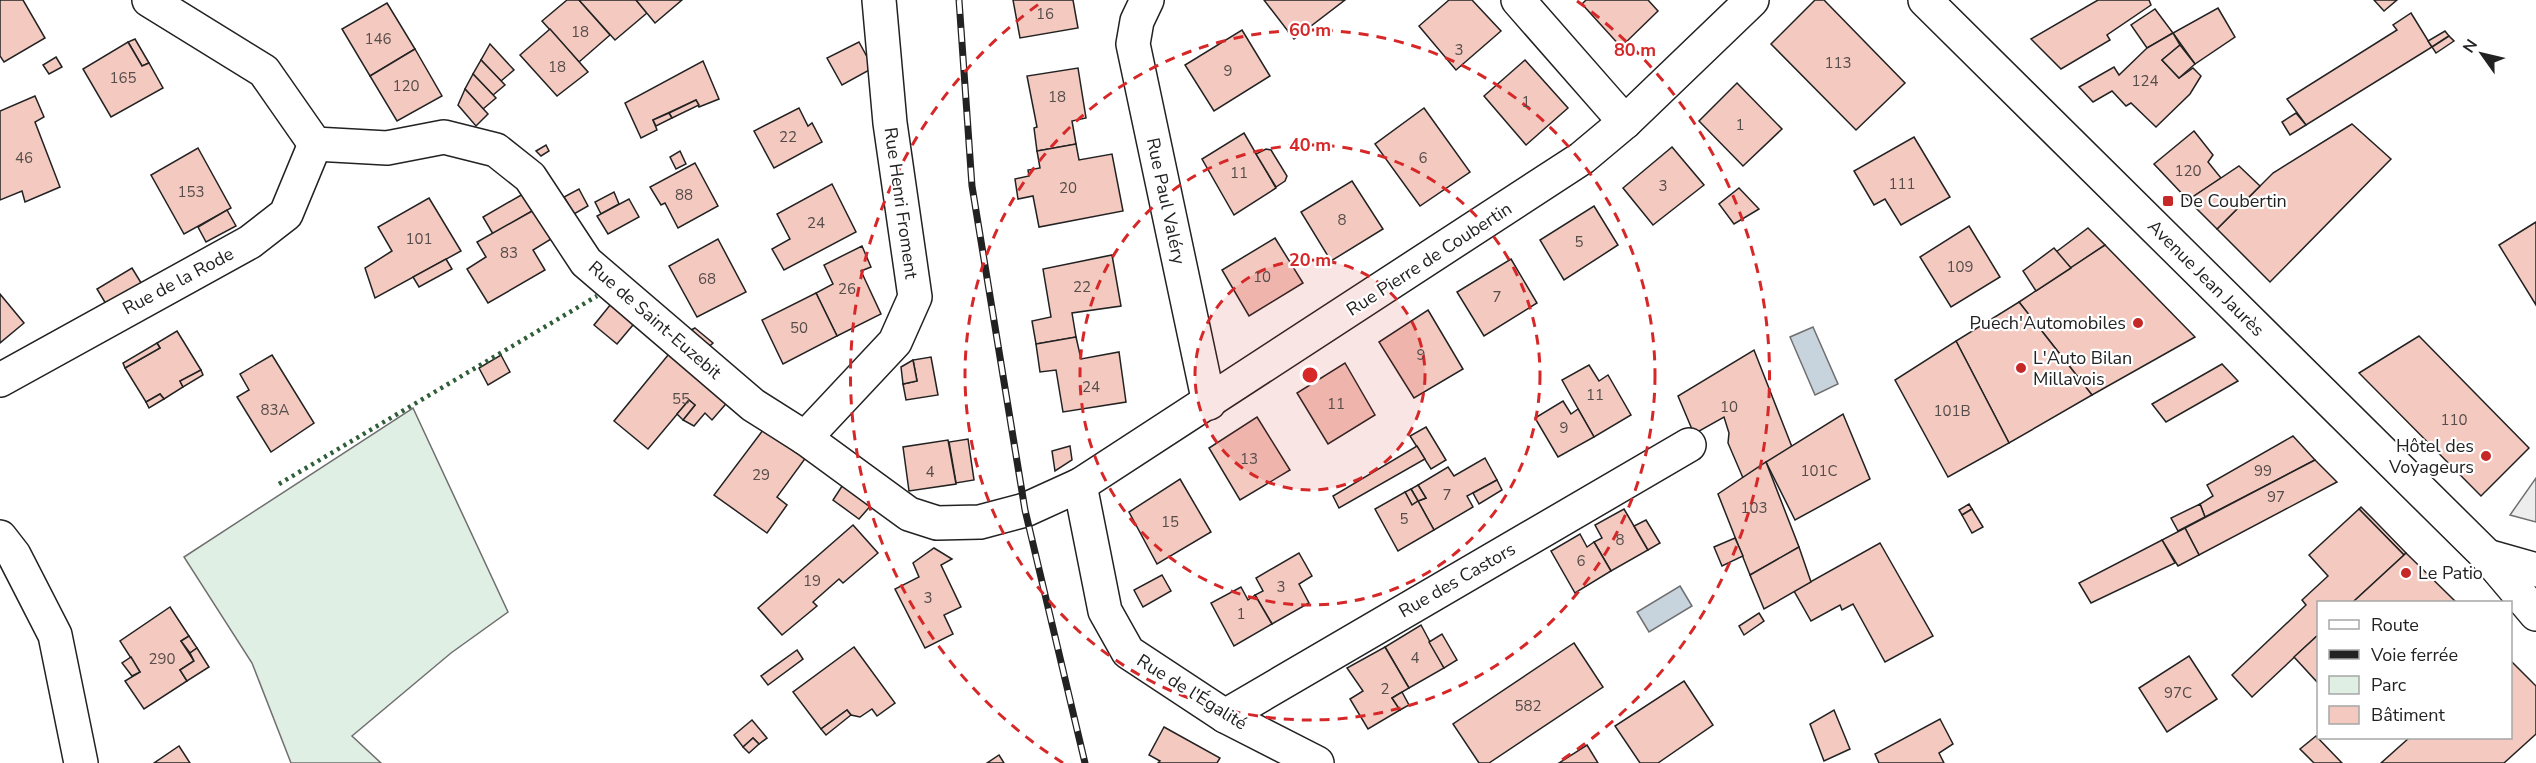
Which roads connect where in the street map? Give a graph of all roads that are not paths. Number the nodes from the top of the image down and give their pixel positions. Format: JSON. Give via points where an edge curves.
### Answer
{"nodes":[{"id":1,"x":879,"y":0,"type":"edge"},
{"id":2,"x":1147,"y":0,"type":"edge"},
{"id":3,"x":1518,"y":0,"type":"edge"},
{"id":4,"x":1752,"y":0,"type":"edge"},
{"id":5,"x":1925,"y":0,"type":"edge"},
{"id":6,"x":168,"y":6,"type":"edge"},
{"id":7,"x":1625,"y":122,"type":"junction"},
{"id":8,"x":315,"y":144,"type":"junction"},
{"id":9,"x":0,"y":380,"type":"edge"},
{"id":10,"x":1209,"y":403,"type":"junction"},
{"id":11,"x":805,"y":438,"type":"junction"},
{"id":12,"x":1689,"y":445,"type":"dead end"},
{"id":13,"x":1080,"y":485,"type":"junction"},
{"id":14,"x":0,"y":537,"type":"edge"},
{"id":15,"x":2487,"y":556,"type":"junction"},
{"id":16,"x":2536,"y":570,"type":"edge"},
{"id":17,"x":2536,"y":614,"type":"edge"},
{"id":18,"x":1225,"y":716,"type":"junction"},
{"id":19,"x":81,"y":763,"type":"edge"},
{"id":20,"x":1317,"y":763,"type":"edge"}],
"edges":[{"from":1,"to":11,"type":"street","name":"Rue Henri Froment","via":[[890,123],[915,297],[895,342]]},
{"from":2,"to":10,"type":"street","name":"Rue Paul Valéry","via":[[1137,21],[1133,44]]},
{"from":3,"to":7,"type":"street"},
{"from":4,"to":7,"type":"street","name":"Rue Pierre de Coubertin"},
{"from":5,"to":15,"type":"street","name":"Avenue Jean Jaurès"},
{"from":6,"to":8,"type":"street","via":[[264,72]]},
{"from":7,"to":10,"type":"street","name":"Rue Pierre de Coubertin","via":[[1582,158]]},
{"from":8,"to":9,"type":"street","name":"Rue de la Rode","via":[[286,214],[250,242]]},
{"from":8,"to":11,"type":"street","name":"Rue de Saint-Euzebit","via":[[387,148],[444,137],[496,150],[530,177],[586,262],[753,405]]},
{"from":10,"to":13,"type":"street","name":"Rue Pierre de Coubertin"},
{"from":11,"to":13,"type":"street","name":"Rue de Saint-Euzebit","via":[[909,514],[937,523],[980,522],[1025,510]]},
{"from":12,"to":18,"type":"street","name":"Rue des Castors"},
{"from":13,"to":18,"type":"street","name":"Rue de l'Égalité","via":[[1105,611],[1128,652]]},
{"from":14,"to":19,"type":"street","via":[[14,555],[55,635]]},
{"from":15,"to":16,"type":"street"},
{"from":15,"to":17,"type":"street","name":"Avenue Jean Jaurès"},
{"from":18,"to":20,"type":"street","name":"Rue de l'Égalité"}]}
